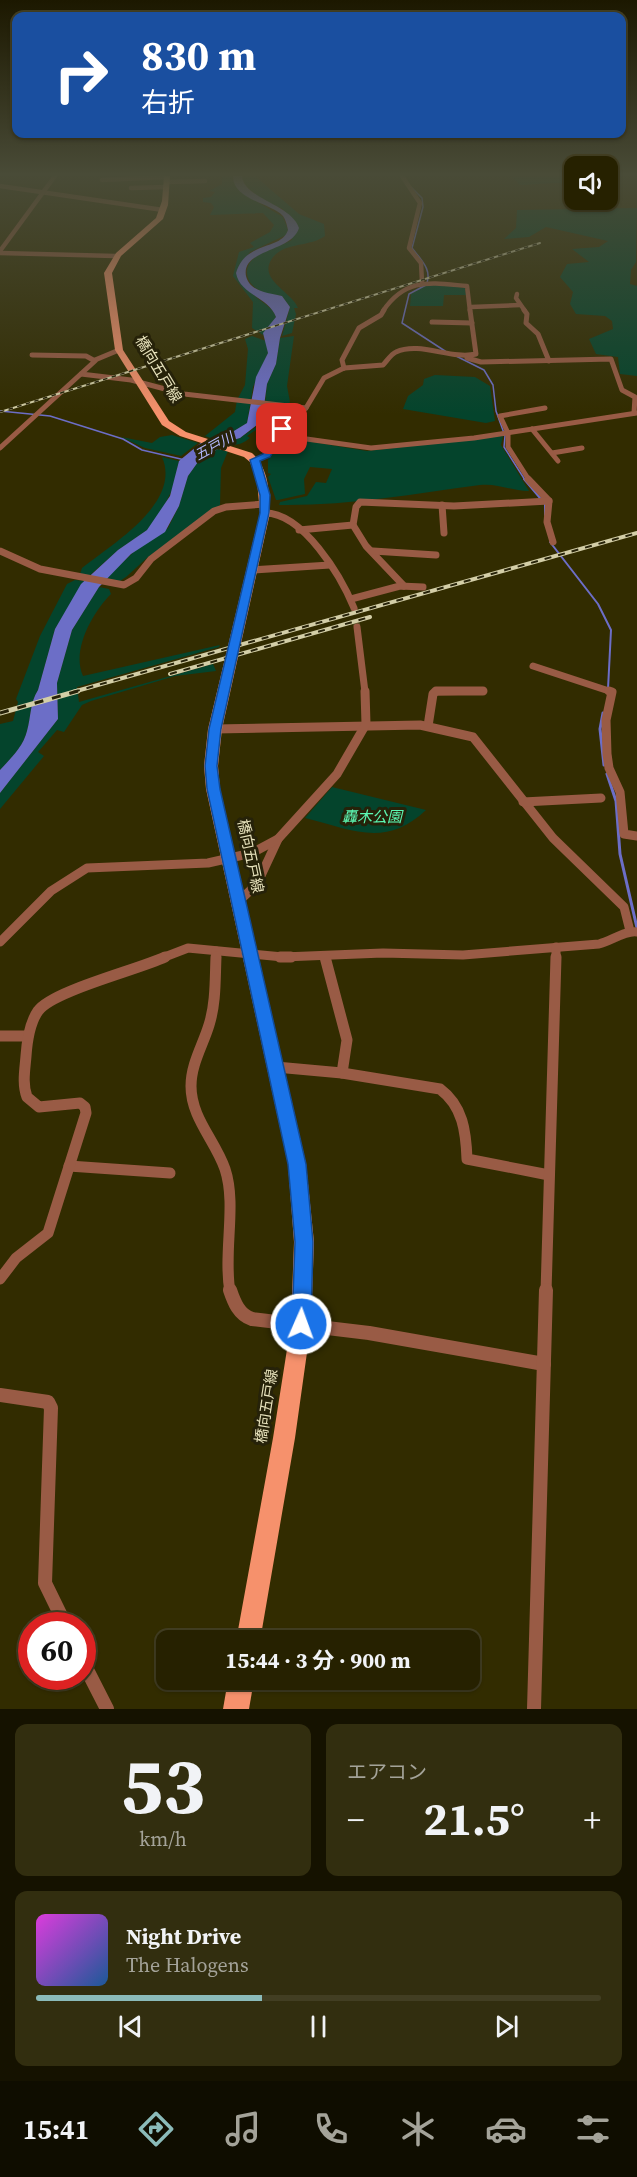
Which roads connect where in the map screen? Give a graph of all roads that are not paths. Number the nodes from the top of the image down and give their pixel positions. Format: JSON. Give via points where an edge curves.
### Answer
{"nodes":[{"id":1,"x":108,"y":256,"type":"edge"},
{"id":2,"x":115,"y":256,"type":"joint"},
{"id":3,"x":415,"y":256,"type":"edge"},
{"id":4,"x":422,"y":282,"type":"junction"},
{"id":5,"x":518,"y":294,"type":"dead end"},
{"id":6,"x":520,"y":305,"type":"junction"},
{"id":7,"x":471,"y":307,"type":"junction"},
{"id":8,"x":432,"y":322,"type":"dead end"},
{"id":9,"x":472,"y":323,"type":"junction"},
{"id":10,"x":119,"y":350,"type":"junction"},
{"id":11,"x":32,"y":355,"type":"dead end"},
{"id":12,"x":465,"y":356,"type":"junction"},
{"id":13,"x":95,"y":360,"type":"junction"},
{"id":14,"x":549,"y":361,"type":"junction"},
{"id":15,"x":344,"y":368,"type":"junction"},
{"id":16,"x":81,"y":374,"type":"junction"},
{"id":17,"x":142,"y":382,"type":"junction"},
{"id":18,"x":306,"y":408,"type":"junction"},
{"id":19,"x":545,"y":408,"type":"dead end"},
{"id":20,"x":636,"y":413,"type":"edge"},
{"id":21,"x":532,"y":429,"type":"junction"},
{"id":22,"x":508,"y":433,"type":"junction"},
{"id":23,"x":278,"y":435,"type":"junction"},
{"id":24,"x":3,"y":443,"type":"edge"},
{"id":25,"x":0,"y":448,"type":"edge"},
{"id":26,"x":582,"y":448,"type":"dead end"},
{"id":27,"x":552,"y":453,"type":"junction"},
{"id":28,"x":255,"y":460,"type":"junction"},
{"id":29,"x":558,"y":461,"type":"dead end"},
{"id":30,"x":549,"y":501,"type":"junction"},
{"id":31,"x":442,"y":505,"type":"junction"},
{"id":32,"x":265,"y":509,"type":"junction"},
{"id":33,"x":353,"y":525,"type":"junction"},
{"id":34,"x":299,"y":530,"type":"junction"},
{"id":35,"x":444,"y":533,"type":"dead end"},
{"id":36,"x":553,"y":542,"type":"dead end"},
{"id":37,"x":0,"y":551,"type":"edge"},
{"id":38,"x":373,"y":551,"type":"junction"},
{"id":39,"x":436,"y":555,"type":"dead end"},
{"id":40,"x":330,"y":565,"type":"junction"},
{"id":41,"x":252,"y":570,"type":"junction"},
{"id":42,"x":404,"y":586,"type":"junction"},
{"id":43,"x":423,"y":587,"type":"dead end"},
{"id":44,"x":351,"y":599,"type":"junction"},
{"id":45,"x":354,"y":608,"type":"tunnel mouth"},
{"id":46,"x":357,"y":627,"type":"tunnel mouth"},
{"id":47,"x":533,"y":666,"type":"dead end"},
{"id":48,"x":483,"y":691,"type":"dead end"},
{"id":49,"x":366,"y":724,"type":"junction"},
{"id":50,"x":428,"y":726,"type":"junction"},
{"id":51,"x":215,"y":729,"type":"junction"},
{"id":52,"x":601,"y":798,"type":"dead end"},
{"id":53,"x":523,"y":802,"type":"junction"},
{"id":54,"x":637,"y":836,"type":"edge"},
{"id":55,"x":278,"y":839,"type":"junction"},
{"id":56,"x":228,"y":858,"type":"junction"},
{"id":57,"x":238,"y":902,"type":"junction"},
{"id":58,"x":633,"y":932,"type":"edge"},
{"id":59,"x":0,"y":942,"type":"edge"},
{"id":60,"x":556,"y":947,"type":"junction"},
{"id":61,"x":216,"y":951,"type":"junction"},
{"id":62,"x":250,"y":955,"type":"junction"},
{"id":63,"x":325,"y":956,"type":"junction"},
{"id":64,"x":0,"y":1036,"type":"edge"},
{"id":65,"x":28,"y":1036,"type":"junction"},
{"id":66,"x":276,"y":1067,"type":"junction"},
{"id":67,"x":342,"y":1073,"type":"junction"},
{"id":68,"x":69,"y":1166,"type":"junction"},
{"id":69,"x":170,"y":1173,"type":"dead end"},
{"id":70,"x":549,"y":1175,"type":"junction"},
{"id":71,"x":0,"y":1279,"type":"edge"},
{"id":72,"x":301,"y":1324,"type":"junction"},
{"id":73,"x":544,"y":1364,"type":"junction"},
{"id":74,"x":0,"y":1395,"type":"edge"},
{"id":75,"x":59,"y":1612,"type":"edge"},
{"id":76,"x":250,"y":1630,"type":"edge"},
{"id":77,"x":96,"y":1687,"type":"edge"},
{"id":78,"x":239,"y":1690,"type":"edge"},
{"id":79,"x":107,"y":1709,"type":"edge"},
{"id":80,"x":236,"y":1709,"type":"edge"},
{"id":81,"x":534,"y":1709,"type":"edge"}],
"edges":[{"from":1,"to":2,"type":"street"},
{"from":2,"to":10,"type":"main road","name":"橋向五戸線","via":[[108,273]]},
{"from":3,"to":4,"type":"street","via":[[422,264]]},
{"from":4,"to":7,"type":"street","via":[[467,285]]},
{"from":4,"to":15,"type":"street","via":[[393,297],[381,315],[359,328],[342,360]]},
{"from":5,"to":6,"type":"street"},
{"from":6,"to":7,"type":"street"},
{"from":6,"to":14,"type":"street"},
{"from":7,"to":9,"type":"street"},
{"from":8,"to":9,"type":"street"},
{"from":9,"to":12,"type":"street","via":[[478,352]]},
{"from":10,"to":13,"type":"street"},
{"from":10,"to":17,"type":"main road","name":"橋向五戸線"},
{"from":11,"to":13,"type":"street","via":[[86,356]]},
{"from":12,"to":14,"type":"street","via":[[481,362]]},
{"from":12,"to":15,"type":"street","via":[[404,351],[393,354],[383,365]]},
{"from":13,"to":16,"type":"street"},
{"from":14,"to":20,"type":"street","via":[[612,359],[622,390],[635,397]]},
{"from":15,"to":18,"type":"street","via":[[324,378]]},
{"from":16,"to":17,"type":"street"},
{"from":16,"to":24,"type":"street"},
{"from":17,"to":18,"type":"street","via":[[184,394]]},
{"from":17,"to":28,"type":"main road","name":"橋向五戸線","via":[[173,430],[234,449]]},
{"from":18,"to":23,"type":"street"},
{"from":19,"to":22,"type":"street","via":[[500,417]]},
{"from":20,"to":21,"type":"street"},
{"from":21,"to":22,"type":"street"},
{"from":21,"to":27,"type":"street"},
{"from":22,"to":23,"type":"street","via":[[364,449]]},
{"from":22,"to":30,"type":"street","via":[[508,447],[526,477]]},
{"from":23,"to":28,"type":"street","via":[[267,456]]},
{"from":24,"to":25,"type":"street"},
{"from":26,"to":27,"type":"street"},
{"from":27,"to":29,"type":"street"},
{"from":28,"to":32,"type":"main road","name":"橋向五戸線"},
{"from":30,"to":31,"type":"street"},
{"from":30,"to":36,"type":"street","via":[[547,522]]},
{"from":31,"to":33,"type":"street","via":[[360,502]]},
{"from":31,"to":35,"type":"street"},
{"from":32,"to":34,"type":"street","via":[[283,516]]},
{"from":32,"to":37,"type":"street","via":[[226,507],[214,511],[151,559],[129,584],[40,569]]},
{"from":32,"to":41,"type":"main road","name":"橋向五戸線"},
{"from":33,"to":34,"type":"street"},
{"from":33,"to":38,"type":"street"},
{"from":34,"to":40,"type":"street"},
{"from":38,"to":39,"type":"street"},
{"from":38,"to":42,"type":"street"},
{"from":40,"to":41,"type":"street"},
{"from":40,"to":44,"type":"street"},
{"from":41,"to":51,"type":"main road","name":"橋向五戸線"},
{"from":42,"to":43,"type":"street"},
{"from":42,"to":44,"type":"street"},
{"from":44,"to":45,"type":"street"},
{"from":46,"to":49,"type":"street"},
{"from":47,"to":54,"type":"street","via":[[612,692],[606,720],[609,768],[620,792],[624,834]]},
{"from":48,"to":50,"type":"street","via":[[436,691]]},
{"from":49,"to":50,"type":"street"},
{"from":49,"to":51,"type":"street"},
{"from":49,"to":55,"type":"street","via":[[337,774]]},
{"from":50,"to":53,"type":"street","via":[[473,737]]},
{"from":51,"to":56,"type":"main road","name":"橋向五戸線","via":[[212,775]]},
{"from":52,"to":53,"type":"street"},
{"from":53,"to":58,"type":"street","via":[[553,838],[624,907]]},
{"from":55,"to":56,"type":"street","via":[[252,853]]},
{"from":55,"to":57,"type":"street","via":[[256,884]]},
{"from":56,"to":57,"type":"main road","name":"橋向五戸線"},
{"from":56,"to":59,"type":"street","via":[[207,863],[87,868],[73,873]]},
{"from":57,"to":62,"type":"main road","name":"橋向五戸線"},
{"from":58,"to":60,"type":"street","via":[[599,944]]},
{"from":60,"to":63,"type":"street","via":[[463,955]]},
{"from":60,"to":70,"type":"street"},
{"from":61,"to":62,"type":"street"},
{"from":61,"to":65,"type":"street","via":[[175,951],[144,967],[47,1001]]},
{"from":61,"to":72,"type":"street","via":[[210,1022],[191,1076],[191,1091],[200,1125],[228,1181],[230,1289],[247,1317]]},
{"from":62,"to":63,"type":"street"},
{"from":62,"to":66,"type":"main road","name":"橋向五戸線"},
{"from":63,"to":67,"type":"street","via":[[347,1040]]},
{"from":64,"to":65,"type":"street"},
{"from":65,"to":68,"type":"street","via":[[26,1098],[39,1107],[80,1103],[85,1107]]},
{"from":66,"to":67,"type":"street"},
{"from":66,"to":72,"type":"main road","name":"橋向五戸線","via":[[297,1164],[304,1242]]},
{"from":67,"to":70,"type":"street","via":[[440,1089],[449,1094],[465,1130],[467,1159]]},
{"from":68,"to":69,"type":"street"},
{"from":68,"to":71,"type":"street","via":[[48,1233],[16,1258]]},
{"from":70,"to":73,"type":"street"},
{"from":72,"to":73,"type":"street"},
{"from":72,"to":76,"type":"main road","name":"橋向五戸線"},
{"from":73,"to":81,"type":"street"},
{"from":74,"to":75,"type":"street","via":[[41,1399],[51,1408],[45,1583]]},
{"from":77,"to":79,"type":"street"},
{"from":78,"to":80,"type":"main road"}]}
